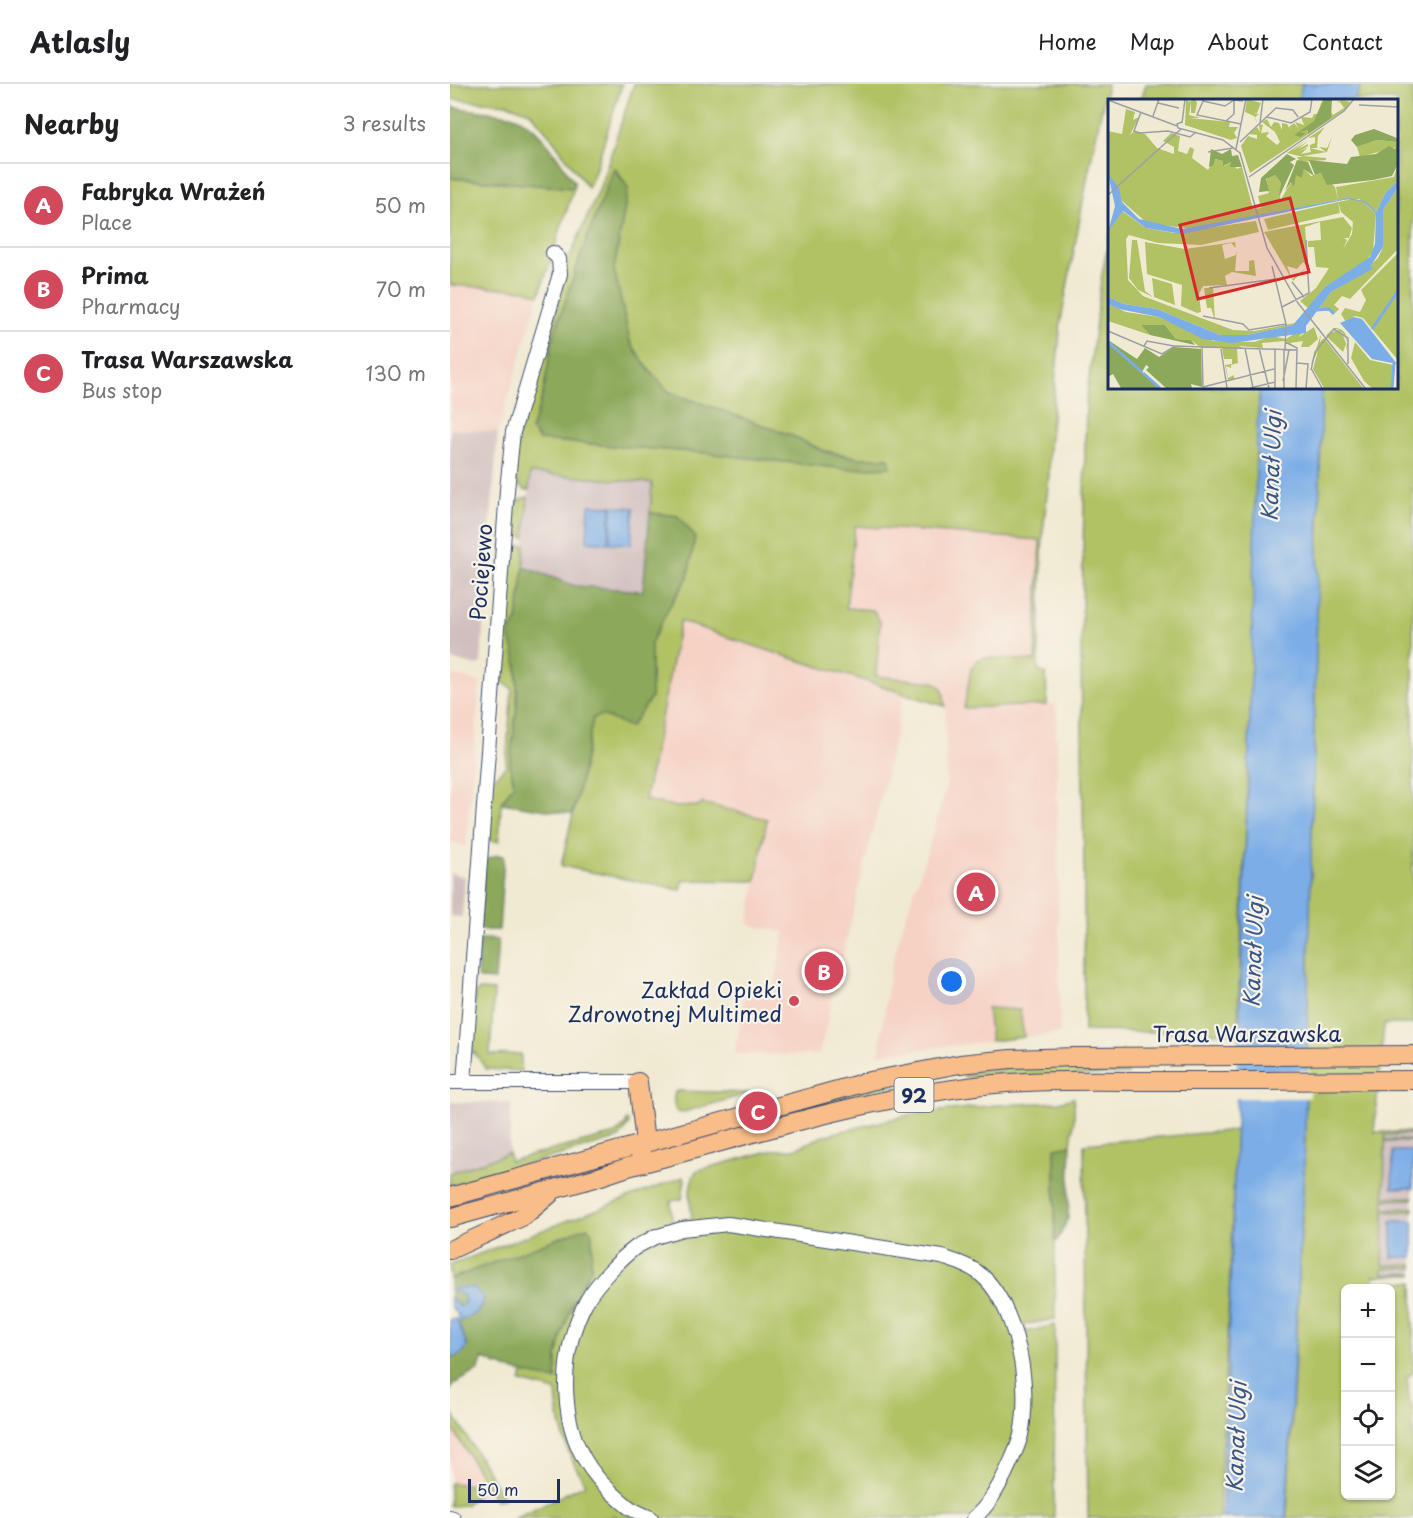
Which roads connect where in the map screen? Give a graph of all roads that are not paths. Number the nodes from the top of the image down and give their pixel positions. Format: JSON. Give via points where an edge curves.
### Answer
{"nodes":[{"id":1,"x":553,"y":253,"type":"dead end"},
{"id":2,"x":1413,"y":1055,"type":"edge"},
{"id":3,"x":1413,"y":1080,"type":"edge"},
{"id":4,"x":450,"y":1082,"type":"edge"},
{"id":5,"x":465,"y":1082,"type":"junction"},
{"id":6,"x":638,"y":1082,"type":"joint"},
{"id":7,"x":645,"y":1143,"type":"junction"},
{"id":8,"x":628,"y":1167,"type":"junction"},
{"id":9,"x":555,"y":1189,"type":"junction"},
{"id":10,"x":450,"y":1197,"type":"edge"},
{"id":11,"x":450,"y":1218,"type":"edge"},
{"id":12,"x":450,"y":1250,"type":"edge"},
{"id":13,"x":651,"y":1518,"type":"edge"},
{"id":14,"x":974,"y":1518,"type":"edge"}],
"edges":[{"from":1,"to":5,"type":"street","name":"Pociejewo","via":[[559,259],[560,274],[513,432]]},
{"from":2,"to":7,"type":"main road","name":"Trasa Warszawska","number":"92","via":[[1130,1056],[960,1064],[870,1082]]},
{"from":3,"to":8,"type":"main road","number":"92","via":[[999,1084],[890,1099]]},
{"from":4,"to":5,"type":"street"},
{"from":5,"to":6,"type":"street"},
{"from":6,"to":7,"type":"main road"},
{"from":7,"to":8,"type":"main road"},
{"from":7,"to":10,"type":"main road","name":"Trasa Warszawska","number":"92"},
{"from":8,"to":9,"type":"main road","number":"92"},
{"from":9,"to":11,"type":"main road","number":"92"},
{"from":9,"to":12,"type":"main road","via":[[524,1216]]},
{"from":13,"to":14,"type":"street","via":[[629,1507],[597,1477],[578,1447],[567,1409],[568,1357],[587,1300],[607,1273],[636,1247],[682,1229],[728,1224],[942,1257],[977,1271],[991,1285],[1017,1337],[1025,1406],[1012,1460],[996,1492]]}]}
